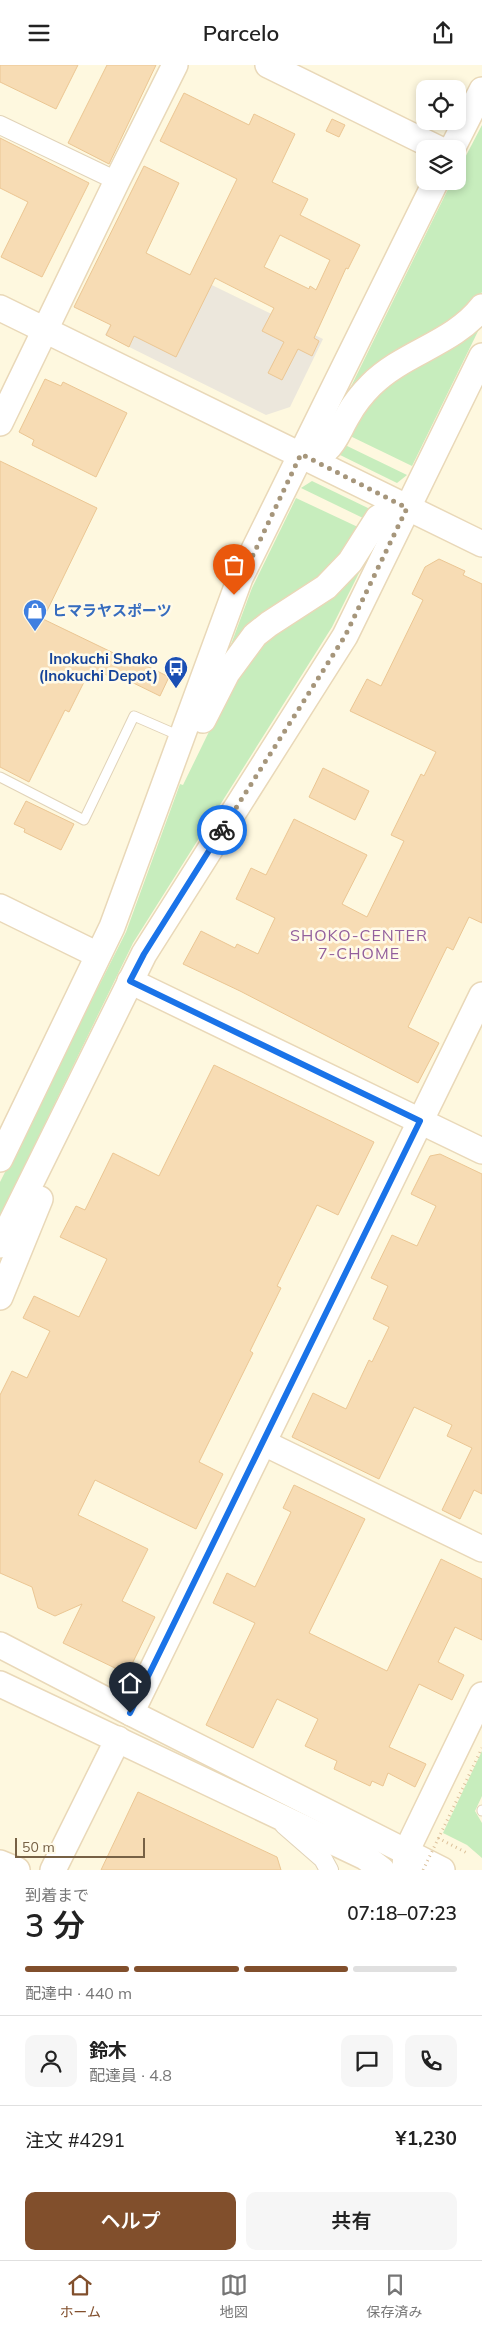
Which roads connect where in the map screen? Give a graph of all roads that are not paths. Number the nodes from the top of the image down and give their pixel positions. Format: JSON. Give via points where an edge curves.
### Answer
{"nodes":[{"id":1,"x":175,"y":65,"type":"edge"},
{"id":2,"x":268,"y":65,"type":"edge"},
{"id":3,"x":482,"y":90,"type":"edge"},
{"id":4,"x":0,"y":125,"type":"edge"},
{"id":5,"x":421,"y":140,"type":"edge"},
{"id":6,"x":457,"y":140,"type":"edge"},
{"id":7,"x":117,"y":181,"type":"junction"},
{"id":8,"x":432,"y":190,"type":"edge"},
{"id":9,"x":482,"y":307,"type":"edge"},
{"id":10,"x":0,"y":308,"type":"edge"},
{"id":11,"x":46,"y":329,"type":"junction"},
{"id":12,"x":482,"y":356,"type":"edge"},
{"id":13,"x":0,"y":423,"type":"edge"},
{"id":14,"x":301,"y":454,"type":"junction"},
{"id":15,"x":407,"y":508,"type":"junction"},
{"id":16,"x":482,"y":544,"type":"edge"},
{"id":17,"x":182,"y":737,"type":"junction"},
{"id":18,"x":0,"y":777,"type":"edge"},
{"id":19,"x":154,"y":814,"type":"junction"},
{"id":20,"x":0,"y":907,"type":"edge"},
{"id":21,"x":98,"y":955,"type":"junction"},
{"id":22,"x":130,"y":981,"type":"junction"},
{"id":23,"x":482,"y":995,"type":"edge"},
{"id":24,"x":61,"y":1036,"type":"junction"},
{"id":25,"x":102,"y":1041,"type":"junction"},
{"id":26,"x":420,"y":1121,"type":"junction"},
{"id":27,"x":0,"y":1133,"type":"edge"},
{"id":28,"x":482,"y":1151,"type":"edge"},
{"id":29,"x":0,"y":1159,"type":"edge"},
{"id":30,"x":0,"y":1245,"type":"edge"},
{"id":31,"x":0,"y":1297,"type":"edge"},
{"id":32,"x":264,"y":1443,"type":"junction"},
{"id":33,"x":482,"y":1549,"type":"edge"},
{"id":34,"x":0,"y":1645,"type":"edge"},
{"id":35,"x":0,"y":1684,"type":"edge"},
{"id":36,"x":482,"y":1695,"type":"edge"},
{"id":37,"x":130,"y":1713,"type":"junction"},
{"id":38,"x":118,"y":1739,"type":"junction"},
{"id":39,"x":272,"y":1814,"type":"junction"},
{"id":40,"x":405,"y":1861,"type":"edge"},
{"id":41,"x":0,"y":1863,"type":"edge"},
{"id":42,"x":16,"y":1870,"type":"edge"},
{"id":43,"x":53,"y":1870,"type":"edge"},
{"id":44,"x":330,"y":1870,"type":"edge"},
{"id":45,"x":382,"y":1870,"type":"edge"},
{"id":46,"x":386,"y":1870,"type":"edge"},
{"id":47,"x":442,"y":1870,"type":"edge"}],
"edges":[{"from":1,"to":7,"type":"street"},
{"from":2,"to":5,"type":"street"},
{"from":3,"to":6,"type":"street"},
{"from":4,"to":7,"type":"street"},
{"from":7,"to":11,"type":"street"},
{"from":8,"to":14,"type":"street"},
{"from":9,"to":14,"type":"street","via":[[456,332],[398,364],[374,382],[358,400],[328,450],[317,455]]},
{"from":10,"to":11,"type":"street"},
{"from":11,"to":13,"type":"street"},
{"from":11,"to":14,"type":"street"},
{"from":12,"to":15,"type":"street"},
{"from":14,"to":15,"type":"street"},
{"from":14,"to":17,"type":"street","via":[[240,578]]},
{"from":15,"to":16,"type":"street"},
{"from":15,"to":19,"type":"street","via":[[378,518],[350,562],[326,587],[269,623],[240,653]]},
{"from":15,"to":22,"type":"street","via":[[345,636]]},
{"from":17,"to":18,"type":"lane","via":[[134,716],[84,820]]},
{"from":17,"to":19,"type":"street"},
{"from":19,"to":21,"type":"street","via":[[112,927]]},
{"from":20,"to":21,"type":"street"},
{"from":21,"to":24,"type":"street"},
{"from":22,"to":25,"type":"street"},
{"from":22,"to":26,"type":"street"},
{"from":23,"to":26,"type":"street"},
{"from":24,"to":27,"type":"street"},
{"from":24,"to":29,"type":"street"},
{"from":25,"to":30,"type":"street"},
{"from":25,"to":31,"type":"street"},
{"from":26,"to":28,"type":"street"},
{"from":26,"to":32,"type":"street"},
{"from":32,"to":33,"type":"street"},
{"from":32,"to":37,"type":"street"},
{"from":34,"to":37,"type":"street"},
{"from":35,"to":38,"type":"street"},
{"from":36,"to":40,"type":"street"},
{"from":37,"to":40,"type":"street"},
{"from":38,"to":39,"type":"street"},
{"from":38,"to":43,"type":"street"},
{"from":39,"to":44,"type":"street","via":[[323,1859]]},
{"from":39,"to":45,"type":"street","via":[[365,1857]]},
{"from":40,"to":46,"type":"street"},
{"from":40,"to":47,"type":"street"},
{"from":41,"to":42,"type":"street"}]}
